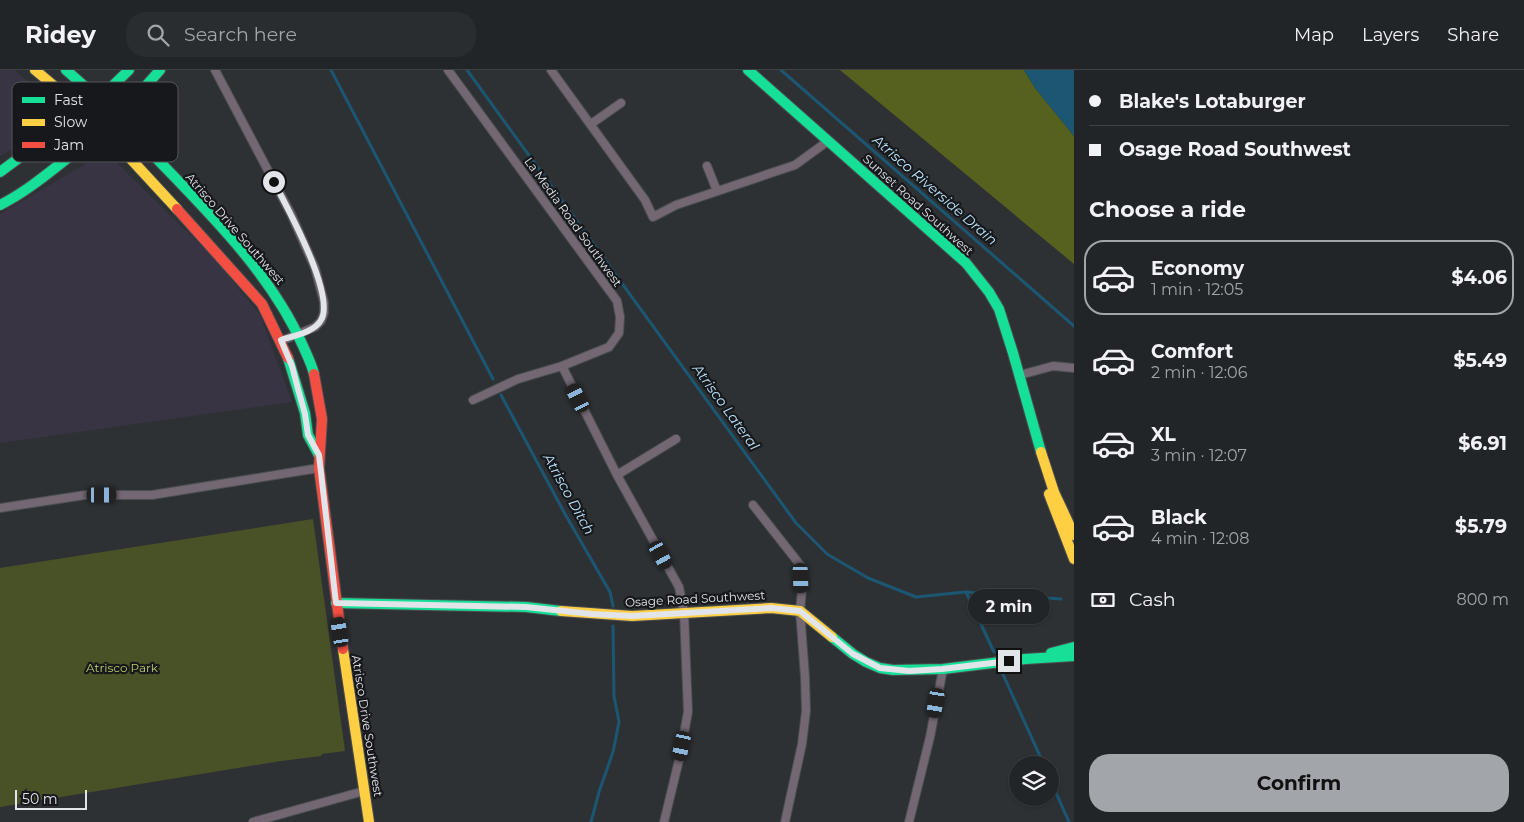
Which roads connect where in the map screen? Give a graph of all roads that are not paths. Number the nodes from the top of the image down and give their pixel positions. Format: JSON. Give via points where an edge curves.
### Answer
{"nodes":[{"id":1,"x":35,"y":70,"type":"edge"},
{"id":2,"x":66,"y":70,"type":"edge"},
{"id":3,"x":129,"y":70,"type":"edge"},
{"id":4,"x":160,"y":70,"type":"edge"},
{"id":5,"x":215,"y":70,"type":"edge"},
{"id":6,"x":448,"y":70,"type":"edge"},
{"id":7,"x":551,"y":70,"type":"edge"},
{"id":8,"x":748,"y":70,"type":"edge"},
{"id":9,"x":49,"y":82,"type":"edge"},
{"id":10,"x":80,"y":82,"type":"edge"},
{"id":11,"x":117,"y":82,"type":"edge"},
{"id":12,"x":149,"y":82,"type":"edge"},
{"id":13,"x":621,"y":103,"type":"dead end"},
{"id":14,"x":591,"y":124,"type":"junction"},
{"id":15,"x":828,"y":142,"type":"junction"},
{"id":16,"x":13,"y":162,"type":"edge"},
{"id":17,"x":64,"y":162,"type":"edge"},
{"id":18,"x":134,"y":162,"type":"edge"},
{"id":19,"x":158,"y":162,"type":"edge"},
{"id":20,"x":707,"y":166,"type":"dead end"},
{"id":21,"x":0,"y":172,"type":"edge"},
{"id":22,"x":717,"y":191,"type":"junction"},
{"id":23,"x":0,"y":205,"type":"edge"},
{"id":24,"x":298,"y":334,"type":"junction"},
{"id":25,"x":281,"y":340,"type":"junction"},
{"id":26,"x":562,"y":366,"type":"junction"},
{"id":27,"x":1074,"y":368,"type":"edge"},
{"id":28,"x":1020,"y":375,"type":"junction"},
{"id":29,"x":473,"y":400,"type":"dead end"},
{"id":30,"x":676,"y":439,"type":"dead end"},
{"id":31,"x":1040,"y":449,"type":"junction"},
{"id":32,"x":319,"y":455,"type":"junction"},
{"id":33,"x":319,"y":468,"type":"junction"},
{"id":34,"x":617,"y":475,"type":"junction"},
{"id":35,"x":753,"y":505,"type":"dead end"},
{"id":36,"x":0,"y":508,"type":"edge"},
{"id":37,"x":1074,"y":535,"type":"edge"},
{"id":38,"x":1074,"y":558,"type":"edge"},
{"id":39,"x":336,"y":603,"type":"junction"},
{"id":40,"x":800,"y":611,"type":"junction"},
{"id":41,"x":684,"y":612,"type":"junction"},
{"id":42,"x":1074,"y":648,"type":"edge"},
{"id":43,"x":1074,"y":656,"type":"edge"},
{"id":44,"x":1026,"y":659,"type":"junction"},
{"id":45,"x":942,"y":669,"type":"junction"},
{"id":46,"x":364,"y":791,"type":"junction"},
{"id":47,"x":253,"y":822,"type":"edge"},
{"id":48,"x":369,"y":822,"type":"edge"},
{"id":49,"x":664,"y":822,"type":"edge"},
{"id":50,"x":785,"y":822,"type":"edge"},
{"id":51,"x":909,"y":822,"type":"edge"}],
"edges":[{"from":1,"to":9,"type":"main road","name":"Atrisco Drive Southwest"},
{"from":2,"to":10,"type":"main road","name":"Atrisco Drive Southwest"},
{"from":3,"to":11,"type":"main road"},
{"from":4,"to":12,"type":"main road"},
{"from":5,"to":24,"type":"street","via":[[291,214],[315,268],[324,313],[315,327]]},
{"from":6,"to":26,"type":"street","name":"La Media Road Southwest","via":[[617,301],[619,333],[609,347]]},
{"from":7,"to":14,"type":"street"},
{"from":8,"to":15,"type":"main road","name":"Sunset Road Southwest"},
{"from":13,"to":14,"type":"street"},
{"from":14,"to":22,"type":"street","via":[[645,200],[653,217]]},
{"from":15,"to":22,"type":"street","via":[[796,164]]},
{"from":15,"to":28,"type":"main road","name":"Sunset Road Southwest","via":[[971,269],[991,295],[1001,315]]},
{"from":16,"to":21,"type":"main road"},
{"from":17,"to":23,"type":"main road"},
{"from":18,"to":25,"type":"main road","name":"Atrisco Drive Southwest","via":[[262,304]]},
{"from":19,"to":24,"type":"main road","name":"Atrisco Drive Southwest","via":[[278,297]]},
{"from":20,"to":22,"type":"street"},
{"from":24,"to":25,"type":"street"},
{"from":24,"to":32,"type":"main road","name":"Atrisco Drive Southwest","via":[[310,362],[322,412]]},
{"from":25,"to":32,"type":"main road","name":"Atrisco Drive Southwest","via":[[292,366],[308,435]]},
{"from":26,"to":29,"type":"street","name":"La Media Road Southwest","via":[[518,379]]},
{"from":26,"to":34,"type":"street"},
{"from":27,"to":28,"type":"street","via":[[1052,366]]},
{"from":28,"to":31,"type":"main road","name":"Sunset Road Southwest"},
{"from":30,"to":34,"type":"street"},
{"from":31,"to":37,"type":"main road","name":"Sunset Road Southwest"},
{"from":31,"to":38,"type":"main road","name":"Sunset Road Southwest","via":[[1047,487]]},
{"from":32,"to":33,"type":"main road","name":"Atrisco Drive Southwest"},
{"from":33,"to":36,"type":"street","via":[[152,495],[85,495]]},
{"from":33,"to":39,"type":"main road","name":"Atrisco Drive Southwest"},
{"from":34,"to":41,"type":"street","via":[[679,587]]},
{"from":35,"to":40,"type":"street","via":[[801,566]]},
{"from":39,"to":41,"type":"main road","name":"Osage Road Southwest","via":[[526,607],[632,616]]},
{"from":39,"to":46,"type":"main road","name":"Atrisco Drive Southwest"},
{"from":40,"to":41,"type":"main road","name":"Osage Road Southwest","via":[[771,608]]},
{"from":40,"to":45,"type":"main road","via":[[853,654],[880,668],[909,671]]},
{"from":40,"to":50,"type":"street","via":[[806,711]]},
{"from":41,"to":49,"type":"street","via":[[688,712]]},
{"from":42,"to":44,"type":"main road"},
{"from":43,"to":44,"type":"main road"},
{"from":44,"to":45,"type":"main road"},
{"from":45,"to":51,"type":"street","via":[[930,737]]},
{"from":46,"to":47,"type":"street"},
{"from":46,"to":48,"type":"main road","name":"Atrisco Drive Southwest"}]}
